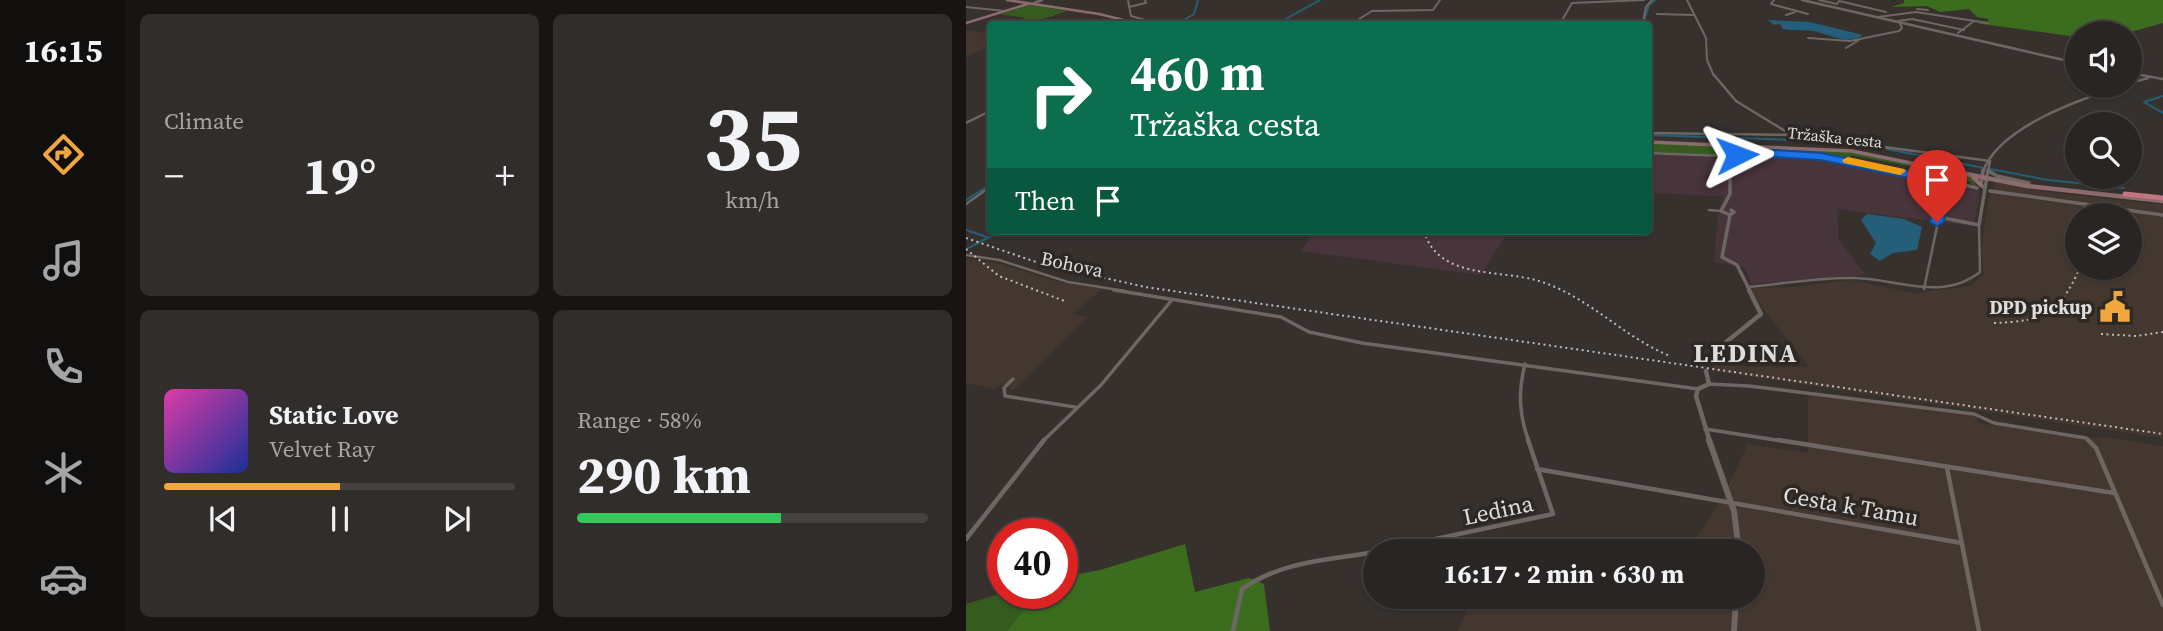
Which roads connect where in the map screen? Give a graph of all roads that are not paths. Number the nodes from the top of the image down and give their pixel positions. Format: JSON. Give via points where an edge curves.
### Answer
{"nodes":[{"id":1,"x":1007,"y":0,"type":"edge"},
{"id":2,"x":1041,"y":0,"type":"edge"},
{"id":3,"x":1128,"y":0,"type":"edge"},
{"id":4,"x":1145,"y":0,"type":"edge"},
{"id":5,"x":1440,"y":0,"type":"edge"},
{"id":6,"x":1644,"y":0,"type":"edge"},
{"id":7,"x":1652,"y":0,"type":"edge"},
{"id":8,"x":1687,"y":0,"type":"edge"},
{"id":9,"x":1774,"y":0,"type":"edge"},
{"id":10,"x":1802,"y":0,"type":"edge"},
{"id":11,"x":1808,"y":0,"type":"edge"},
{"id":12,"x":1819,"y":0,"type":"edge"},
{"id":13,"x":1017,"y":1,"type":"edge"},
{"id":14,"x":1836,"y":1,"type":"edge"},
{"id":15,"x":1031,"y":3,"type":"junction"},
{"id":16,"x":1021,"y":5,"type":"junction"},
{"id":17,"x":1048,"y":5,"type":"junction"},
{"id":18,"x":966,"y":7,"type":"edge"},
{"id":19,"x":1129,"y":7,"type":"junction"},
{"id":20,"x":1784,"y":8,"type":"junction"},
{"id":21,"x":1917,"y":9,"type":"dead end"},
{"id":22,"x":1007,"y":10,"type":"junction"},
{"id":23,"x":1797,"y":11,"type":"junction"},
{"id":24,"x":1775,"y":12,"type":"dead end"},
{"id":25,"x":1886,"y":12,"type":"junction"},
{"id":26,"x":1657,"y":14,"type":"dead end"},
{"id":27,"x":1808,"y":14,"type":"dead end"},
{"id":28,"x":1922,"y":14,"type":"junction"},
{"id":29,"x":1694,"y":15,"type":"junction"},
{"id":30,"x":1786,"y":15,"type":"dead end"},
{"id":31,"x":1878,"y":17,"type":"junction"},
{"id":32,"x":1124,"y":21,"type":"edge"},
{"id":33,"x":1130,"y":21,"type":"edge"},
{"id":34,"x":1149,"y":21,"type":"edge"},
{"id":35,"x":1356,"y":21,"type":"edge"},
{"id":36,"x":1562,"y":21,"type":"edge"},
{"id":37,"x":1643,"y":21,"type":"edge"},
{"id":38,"x":1899,"y":21,"type":"junction"},
{"id":39,"x":1974,"y":21,"type":"junction"},
{"id":40,"x":966,"y":23,"type":"edge"},
{"id":41,"x":1989,"y":23,"type":"dead end"},
{"id":42,"x":1964,"y":30,"type":"junction"},
{"id":43,"x":1958,"y":33,"type":"junction"},
{"id":44,"x":1808,"y":38,"type":"dead end"},
{"id":45,"x":1860,"y":39,"type":"junction"},
{"id":46,"x":1846,"y":48,"type":"dead end"},
{"id":47,"x":2065,"y":60,"type":"edge"},
{"id":48,"x":2142,"y":75,"type":"edge"},
{"id":49,"x":2152,"y":77,"type":"junction"},
{"id":50,"x":2163,"y":79,"type":"edge"},
{"id":51,"x":2142,"y":80,"type":"edge"},
{"id":52,"x":2091,"y":98,"type":"edge"},
{"id":53,"x":987,"y":114,"type":"edge"},
{"id":54,"x":966,"y":123,"type":"edge"},
{"id":55,"x":1652,"y":133,"type":"edge"},
{"id":56,"x":1793,"y":135,"type":"junction"},
{"id":57,"x":1652,"y":141,"type":"edge"},
{"id":58,"x":1652,"y":142,"type":"edge"},
{"id":59,"x":1710,"y":144,"type":"joint"},
{"id":60,"x":1728,"y":152,"type":"junction"},
{"id":61,"x":1652,"y":153,"type":"edge"},
{"id":62,"x":1723,"y":156,"type":"joint"},
{"id":63,"x":1990,"y":161,"type":"junction"},
{"id":64,"x":1950,"y":170,"type":"junction"},
{"id":65,"x":1986,"y":173,"type":"junction"},
{"id":66,"x":1945,"y":182,"type":"junction"},
{"id":67,"x":1981,"y":188,"type":"junction"},
{"id":68,"x":987,"y":189,"type":"edge"},
{"id":69,"x":1990,"y":191,"type":"dead end"},
{"id":70,"x":2125,"y":194,"type":"joint"},
{"id":71,"x":1729,"y":199,"type":"junction"},
{"id":72,"x":2163,"y":199,"type":"edge"},
{"id":73,"x":966,"y":204,"type":"edge"},
{"id":74,"x":1709,"y":210,"type":"dead end"},
{"id":75,"x":1723,"y":211,"type":"junction"},
{"id":76,"x":1731,"y":212,"type":"junction"},
{"id":77,"x":2163,"y":215,"type":"edge"},
{"id":78,"x":1939,"y":217,"type":"junction"},
{"id":79,"x":1726,"y":223,"type":"junction"},
{"id":80,"x":1979,"y":225,"type":"junction"},
{"id":81,"x":966,"y":255,"type":"edge"},
{"id":82,"x":1747,"y":287,"type":"junction"},
{"id":83,"x":1924,"y":289,"type":"junction"},
{"id":84,"x":1171,"y":301,"type":"junction"},
{"id":85,"x":1707,"y":362,"type":"dead end"},
{"id":86,"x":1525,"y":365,"type":"junction"},
{"id":87,"x":1706,"y":371,"type":"dead end"},
{"id":88,"x":1013,"y":379,"type":"dead end"},
{"id":89,"x":1709,"y":384,"type":"junction"},
{"id":90,"x":1698,"y":389,"type":"junction"},
{"id":91,"x":1076,"y":408,"type":"junction"},
{"id":92,"x":1705,"y":429,"type":"junction"},
{"id":93,"x":1947,"y":468,"type":"junction"},
{"id":94,"x":1537,"y":469,"type":"junction"},
{"id":95,"x":2114,"y":493,"type":"junction"},
{"id":96,"x":1734,"y":503,"type":"junction"},
{"id":97,"x":966,"y":539,"type":"edge"},
{"id":98,"x":1439,"y":539,"type":"edge"},
{"id":99,"x":1738,"y":539,"type":"edge"},
{"id":100,"x":1962,"y":543,"type":"junction"},
{"id":101,"x":1363,"y":554,"type":"edge"},
{"id":102,"x":2163,"y":606,"type":"edge"},
{"id":103,"x":1735,"y":609,"type":"edge"},
{"id":104,"x":1233,"y":631,"type":"edge"},
{"id":105,"x":1734,"y":631,"type":"edge"},
{"id":106,"x":1979,"y":631,"type":"edge"}],
"edges":[{"from":1,"to":13,"type":"main road"},
{"from":2,"to":15,"type":"street"},
{"from":2,"to":17,"type":"main road"},
{"from":3,"to":19,"type":"street"},
{"from":4,"to":19,"type":"street"},
{"from":5,"to":35,"type":"street","via":[[1433,10],[1370,12]]},
{"from":6,"to":36,"type":"street","via":[[1574,3]]},
{"from":7,"to":37,"type":"street"},
{"from":8,"to":29,"type":"street"},
{"from":9,"to":20,"type":"street","via":[[1771,4]]},
{"from":10,"to":11,"type":"street"},
{"from":11,"to":31,"type":"street"},
{"from":12,"to":14,"type":"street","via":[[1838,4]]},
{"from":13,"to":15,"type":"main road"},
{"from":13,"to":16,"type":"main road"},
{"from":14,"to":25,"type":"street"},
{"from":15,"to":16,"type":"main road"},
{"from":15,"to":17,"type":"main road"},
{"from":15,"to":22,"type":"main road"},
{"from":15,"to":32,"type":"main road"},
{"from":16,"to":22,"type":"main road"},
{"from":17,"to":33,"type":"main road"},
{"from":18,"to":22,"type":"street"},
{"from":19,"to":34,"type":"street","via":[[1130,16]]},
{"from":20,"to":23,"type":"street"},
{"from":20,"to":24,"type":"street"},
{"from":21,"to":28,"type":"street","via":[[1930,9]]},
{"from":22,"to":40,"type":"main road"},
{"from":23,"to":27,"type":"street"},
{"from":23,"to":30,"type":"street"},
{"from":25,"to":28,"type":"street"},
{"from":25,"to":31,"type":"street"},
{"from":26,"to":29,"type":"street"},
{"from":28,"to":39,"type":"street"},
{"from":29,"to":56,"type":"street","via":[[1706,38],[1707,60],[1717,82],[1735,101]]},
{"from":31,"to":38,"type":"street"},
{"from":38,"to":42,"type":"street"},
{"from":38,"to":43,"type":"street"},
{"from":38,"to":45,"type":"street","via":[[1899,31]]},
{"from":39,"to":41,"type":"street"},
{"from":39,"to":42,"type":"street"},
{"from":42,"to":43,"type":"street"},
{"from":43,"to":47,"type":"street"},
{"from":44,"to":45,"type":"street"},
{"from":45,"to":46,"type":"street"},
{"from":48,"to":49,"type":"street"},
{"from":49,"to":50,"type":"street"},
{"from":49,"to":51,"type":"street"},
{"from":52,"to":63,"type":"street","via":[[2027,128],[2001,145]]},
{"from":53,"to":54,"type":"street"},
{"from":55,"to":56,"type":"street"},
{"from":56,"to":63,"type":"street"},
{"from":57,"to":59,"type":"main road","name":"Tržaška cesta"},
{"from":58,"to":60,"type":"main road","name":"Tržaška cesta"},
{"from":59,"to":60,"type":"main road"},
{"from":60,"to":62,"type":"street"},
{"from":60,"to":64,"type":"main road","name":"Tržaška cesta","via":[[1750,145],[1852,151]]},
{"from":60,"to":65,"type":"main road","name":"Tržaška cesta","via":[[1851,149]]},
{"from":60,"to":66,"type":"street","name":"Tržaška cesta","via":[[1821,157]]},
{"from":60,"to":71,"type":"street"},
{"from":61,"to":62,"type":"street"},
{"from":63,"to":65,"type":"street"},
{"from":64,"to":65,"type":"main road","name":"Tržaška cesta"},
{"from":64,"to":67,"type":"main road","via":[[1971,176]]},
{"from":65,"to":67,"type":"street"},
{"from":65,"to":70,"type":"main road","name":"Tržaška cesta"},
{"from":65,"to":72,"type":"main road","name":"Tržaška cesta","via":[[2065,191]]},
{"from":66,"to":67,"type":"street","name":"Tržaška cesta"},
{"from":66,"to":78,"type":"street"},
{"from":67,"to":80,"type":"street"},
{"from":68,"to":73,"type":"street"},
{"from":69,"to":77,"type":"street"},
{"from":70,"to":72,"type":"highway"},
{"from":71,"to":75,"type":"street"},
{"from":71,"to":76,"type":"street"},
{"from":74,"to":75,"type":"street"},
{"from":75,"to":76,"type":"street"},
{"from":75,"to":79,"type":"street"},
{"from":76,"to":79,"type":"street"},
{"from":78,"to":80,"type":"street"},
{"from":78,"to":83,"type":"street"},
{"from":79,"to":82,"type":"street","via":[[1722,257],[1737,265]]},
{"from":80,"to":83,"type":"street","via":[[1978,275]]},
{"from":81,"to":84,"type":"street","name":"Bohova","via":[[999,260],[1068,282],[1116,287]]},
{"from":82,"to":83,"type":"street","via":[[1863,278]]},
{"from":82,"to":85,"type":"street","via":[[1760,316]]},
{"from":84,"to":86,"type":"street","name":"Bohova","via":[[1281,317],[1309,332],[1340,340]]},
{"from":84,"to":91,"type":"street"},
{"from":86,"to":90,"type":"street","name":"Bohova","via":[[1556,373]]},
{"from":86,"to":94,"type":"street","name":"Ledina","via":[[1519,388],[1521,420]]},
{"from":87,"to":89,"type":"street"},
{"from":88,"to":91,"type":"street","via":[[1004,388],[1005,396]]},
{"from":89,"to":90,"type":"street"},
{"from":89,"to":95,"type":"street","via":[[1974,414],[1998,424],[2076,435],[2090,440]]},
{"from":90,"to":92,"type":"street"},
{"from":91,"to":97,"type":"street","via":[[1040,444]]},
{"from":92,"to":93,"type":"street"},
{"from":92,"to":96,"type":"street"},
{"from":93,"to":95,"type":"street"},
{"from":93,"to":100,"type":"street"},
{"from":94,"to":96,"type":"street","name":"Cesta k Tamu"},
{"from":94,"to":98,"type":"street","name":"Ledina","via":[[1553,507],[1550,516]]},
{"from":95,"to":102,"type":"street"},
{"from":96,"to":99,"type":"street"},
{"from":96,"to":100,"type":"street","name":"Cesta k Tamu"},
{"from":100,"to":106,"type":"street"},
{"from":101,"to":104,"type":"street","name":"Ledina","via":[[1286,568],[1258,578],[1242,589]]},
{"from":103,"to":105,"type":"street"}]}
